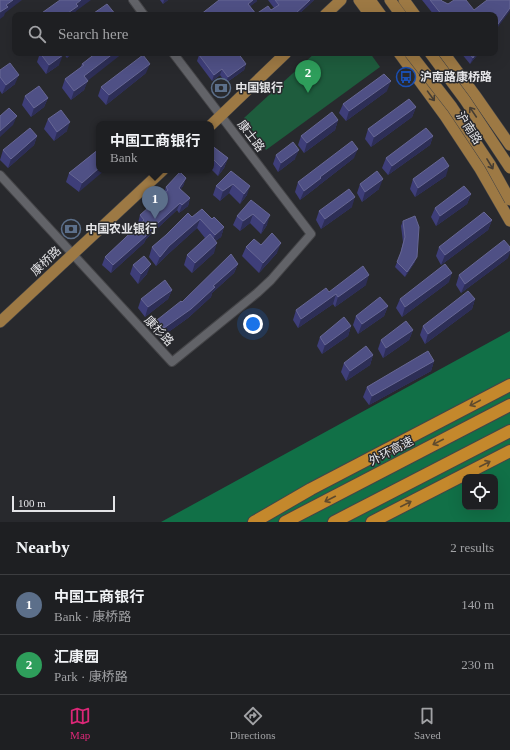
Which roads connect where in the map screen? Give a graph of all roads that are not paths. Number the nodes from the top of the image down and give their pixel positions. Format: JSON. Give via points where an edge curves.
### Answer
{"nodes":[{"id":1,"x":133,"y":0,"type":"edge"},
{"id":2,"x":341,"y":0,"type":"edge"},
{"id":3,"x":359,"y":0,"type":"edge"},
{"id":4,"x":370,"y":0,"type":"edge"},
{"id":5,"x":390,"y":0,"type":"edge"},
{"id":6,"x":404,"y":0,"type":"edge"},
{"id":7,"x":142,"y":12,"type":"edge"},
{"id":8,"x":328,"y":12,"type":"edge"},
{"id":9,"x":368,"y":12,"type":"edge"},
{"id":10,"x":379,"y":12,"type":"edge"},
{"id":11,"x":399,"y":12,"type":"edge"},
{"id":12,"x":413,"y":12,"type":"edge"},
{"id":13,"x":175,"y":56,"type":"edge"},
{"id":14,"x":283,"y":56,"type":"edge"},
{"id":15,"x":401,"y":56,"type":"edge"},
{"id":16,"x":412,"y":56,"type":"edge"},
{"id":17,"x":432,"y":56,"type":"edge"},
{"id":18,"x":446,"y":56,"type":"edge"},
{"id":19,"x":220,"y":116,"type":"junction"},
{"id":20,"x":214,"y":122,"type":"edge"},
{"id":21,"x":510,"y":145,"type":"edge"},
{"id":22,"x":510,"y":168,"type":"edge"},
{"id":23,"x":160,"y":173,"type":"edge"},
{"id":24,"x":0,"y":175,"type":"edge"},
{"id":25,"x":510,"y":200,"type":"edge"},
{"id":26,"x":510,"y":221,"type":"edge"},
{"id":27,"x":311,"y":234,"type":"joint"},
{"id":28,"x":73,"y":254,"type":"junction"},
{"id":29,"x":0,"y":322,"type":"edge"},
{"id":30,"x":510,"y":385,"type":"edge"},
{"id":31,"x":510,"y":405,"type":"edge"},
{"id":32,"x":510,"y":431,"type":"edge"},
{"id":33,"x":510,"y":451,"type":"edge"},
{"id":34,"x":254,"y":522,"type":"edge"},
{"id":35,"x":285,"y":522,"type":"edge"},
{"id":36,"x":334,"y":522,"type":"edge"},
{"id":37,"x":372,"y":522,"type":"edge"}],
"edges":[{"from":1,"to":7,"type":"street"},
{"from":2,"to":8,"type":"main road"},
{"from":3,"to":9,"type":"main road"},
{"from":4,"to":10,"type":"main road"},
{"from":5,"to":11,"type":"main road"},
{"from":6,"to":12,"type":"main road"},
{"from":13,"to":19,"type":"street","name":"康士路"},
{"from":14,"to":19,"type":"main road"},
{"from":15,"to":26,"type":"main road","name":"沪南路","one_way":true,"via":[[480,169]]},
{"from":16,"to":25,"type":"main road","one_way":true,"bridge":true,"via":[[452,107],[490,164]]},
{"from":22,"to":17,"type":"main road","one_way":true,"bridge":true},
{"from":18,"to":21,"type":"main road","name":"沪南路"},
{"from":19,"to":20,"type":"main road"},
{"from":19,"to":27,"type":"street","name":"康士路"},
{"from":23,"to":28,"type":"main road","name":"康桥路"},
{"from":24,"to":28,"type":"street","name":"康杉路"},
{"from":27,"to":28,"type":"street","name":"康杉路","via":[[257,293],[172,362]]},
{"from":28,"to":29,"type":"main road","name":"康桥路"},
{"from":30,"to":34,"type":"highway","one_way":true,"via":[[317,486]]},
{"from":31,"to":35,"type":"highway","name":"外环高速","one_way":true},
{"from":32,"to":36,"type":"highway"},
{"from":37,"to":33,"type":"highway","one_way":true}]}
